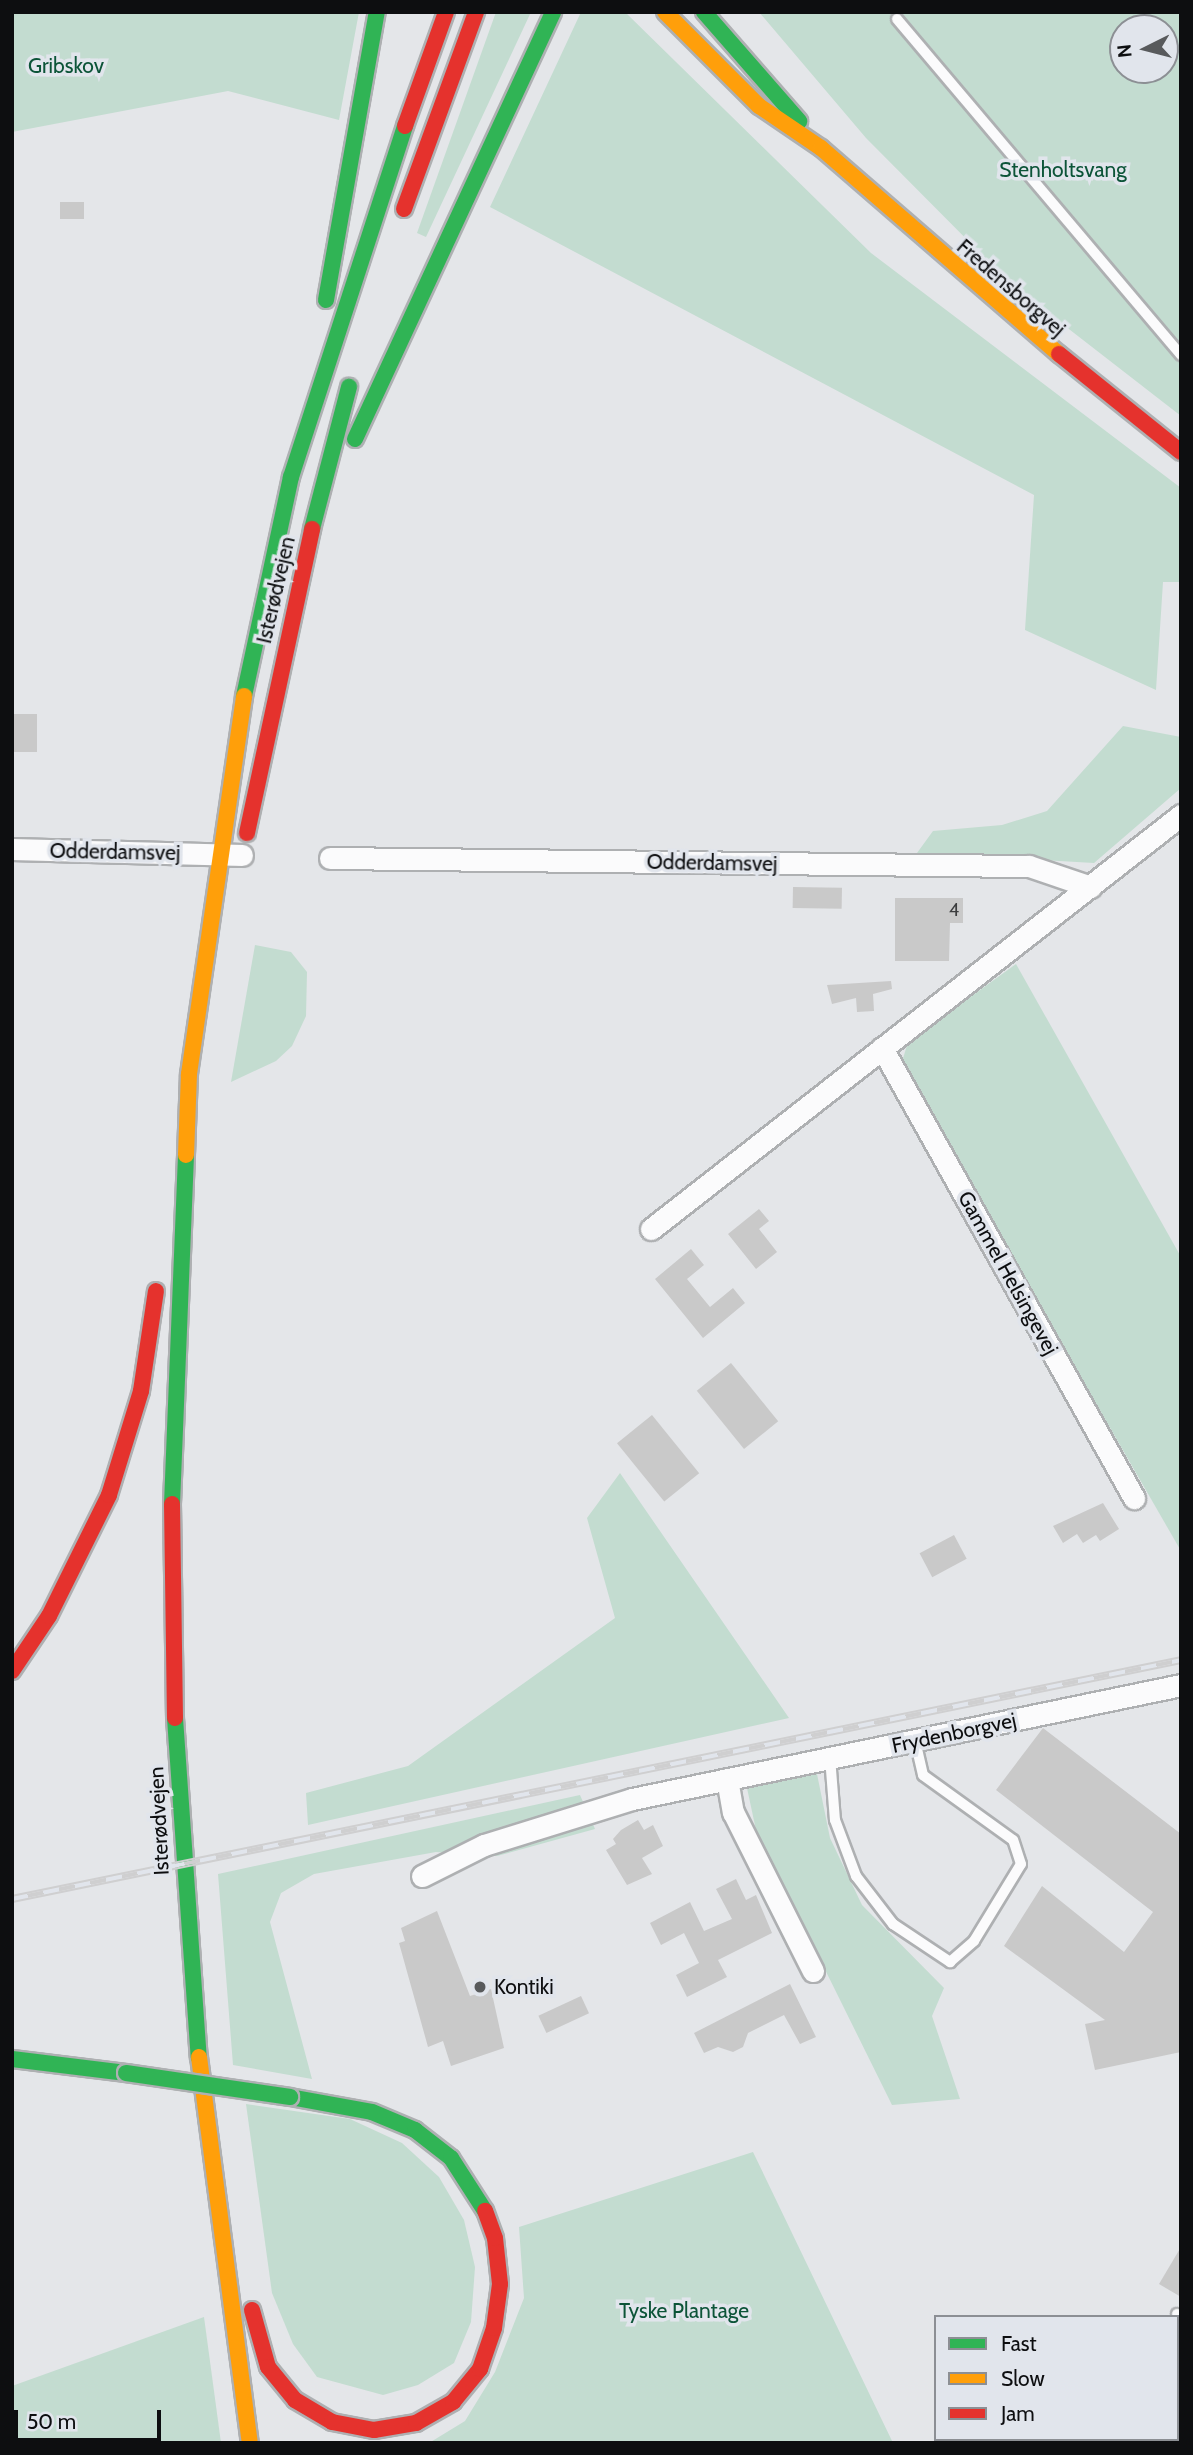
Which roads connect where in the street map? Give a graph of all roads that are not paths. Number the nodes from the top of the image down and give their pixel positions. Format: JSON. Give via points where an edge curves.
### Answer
{"nodes":[{"id":1,"x":377,"y":12,"type":"edge"},
{"id":2,"x":446,"y":12,"type":"edge"},
{"id":3,"x":476,"y":12,"type":"edge"},
{"id":4,"x":553,"y":12,"type":"edge"},
{"id":5,"x":665,"y":12,"type":"edge"},
{"id":6,"x":704,"y":12,"type":"edge"},
{"id":7,"x":897,"y":19,"type":"dead end"},
{"id":8,"x":821,"y":148,"type":"junction"},
{"id":9,"x":397,"y":232,"type":"dead end"},
{"id":10,"x":323,"y":315,"type":"dead end"},
{"id":11,"x":317,"y":339,"type":"dead end"},
{"id":12,"x":1181,"y":355,"type":"edge"},
{"id":13,"x":354,"y":373,"type":"dead end"},
{"id":14,"x":1181,"y":452,"type":"edge"},
{"id":15,"x":290,"y":477,"type":"junction"},
{"id":16,"x":307,"y":547,"type":"junction"},
{"id":17,"x":1181,"y":815,"type":"edge"},
{"id":18,"x":12,"y":849,"type":"edge"},
{"id":19,"x":218,"y":854,"type":"junction"},
{"id":20,"x":330,"y":858,"type":"dead end"},
{"id":21,"x":241,"y":862,"type":"joint"},
{"id":22,"x":1091,"y":887,"type":"junction"},
{"id":23,"x":882,"y":1048,"type":"junction"},
{"id":24,"x":189,"y":1074,"type":"junction"},
{"id":25,"x":206,"y":1111,"type":"dead end"},
{"id":26,"x":186,"y":1194,"type":"junction"},
{"id":27,"x":164,"y":1225,"type":"dead end"},
{"id":28,"x":651,"y":1229,"type":"dead end"},
{"id":29,"x":159,"y":1266,"type":"dead end"},
{"id":30,"x":174,"y":1425,"type":"junction"},
{"id":31,"x":1134,"y":1498,"type":"dead end"},
{"id":32,"x":191,"y":1583,"type":"dead end"},
{"id":33,"x":12,"y":1671,"type":"edge"},
{"id":34,"x":1181,"y":1685,"type":"edge"},
{"id":35,"x":915,"y":1741,"type":"junction"},
{"id":36,"x":830,"y":1757,"type":"junction"},
{"id":37,"x":727,"y":1779,"type":"junction"},
{"id":38,"x":422,"y":1876,"type":"dead end"},
{"id":39,"x":813,"y":1971,"type":"dead end"},
{"id":40,"x":12,"y":2059,"type":"edge"},
{"id":41,"x":220,"y":2062,"type":"dead end"},
{"id":42,"x":226,"y":2113,"type":"dead end"},
{"id":43,"x":249,"y":2286,"type":"dead end"},
{"id":44,"x":250,"y":2443,"type":"edge"}],
"edges":[{"from":1,"to":10,"type":"main road"},
{"from":2,"to":15,"type":"main road","name":"Isterødvejen","via":[[381,194],[321,394]]},
{"from":3,"to":9,"type":"main road"},
{"from":4,"to":16,"type":"main road"},
{"from":5,"to":8,"type":"main road","name":"Fredensborgvej","via":[[759,106]]},
{"from":6,"to":8,"type":"main road","name":"Fredensborgvej"},
{"from":7,"to":12,"type":"lane"},
{"from":8,"to":14,"type":"main road","name":"Fredensborgvej","via":[[985,295]]},
{"from":11,"to":15,"type":"main road"},
{"from":13,"to":16,"type":"main road","name":"Isterødvejen"},
{"from":15,"to":19,"type":"main road","name":"Isterødvejen","via":[[240,714]]},
{"from":16,"to":21,"type":"main road","name":"Isterødvejen"},
{"from":17,"to":22,"type":"street"},
{"from":18,"to":19,"type":"street","name":"Odderdamsvej"},
{"from":19,"to":21,"type":"street","name":"Odderdamsvej"},
{"from":19,"to":24,"type":"main road","name":"Isterødvejen"},
{"from":20,"to":22,"type":"street","name":"Odderdamsvej","via":[[1029,866]]},
{"from":22,"to":23,"type":"street"},
{"from":23,"to":28,"type":"street"},
{"from":23,"to":31,"type":"street","name":"Gammel Helsingevej"},
{"from":24,"to":26,"type":"main road","name":"Isterødvejen"},
{"from":24,"to":27,"type":"main road"},
{"from":25,"to":26,"type":"main road","name":"Isterødvejen"},
{"from":26,"to":30,"type":"main road","name":"Isterødvejen"},
{"from":29,"to":33,"type":"main road","via":[[141,1391],[109,1495],[49,1616]]},
{"from":30,"to":32,"type":"main road","via":[[189,1514]]},
{"from":30,"to":44,"type":"main road","name":"Isterødvejen","via":[[170,1563],[183,1890],[202,2101]]},
{"from":34,"to":35,"type":"street","name":"Frydenborgvej"},
{"from":35,"to":36,"type":"street","name":"Frydenborgvej"},
{"from":35,"to":36,"type":"lane","via":[[923,1775],[1013,1840],[1021,1864],[974,1941],[950,1962],[893,1923],[856,1876],[835,1820]]},
{"from":36,"to":37,"type":"street","name":"Frydenborgvej"},
{"from":37,"to":38,"type":"street","name":"Frydenborgvej","via":[[632,1800],[484,1845]]},
{"from":37,"to":39,"type":"street","via":[[733,1812]]},
{"from":40,"to":43,"type":"main road","bridge":true,"via":[[290,2097],[372,2112],[415,2130],[451,2158],[479,2195],[495,2238],[500,2284],[494,2328],[480,2369],[453,2402],[416,2423],[374,2430],[332,2422],[295,2400],[268,2367]]},
{"from":41,"to":42,"type":"main road"}]}
